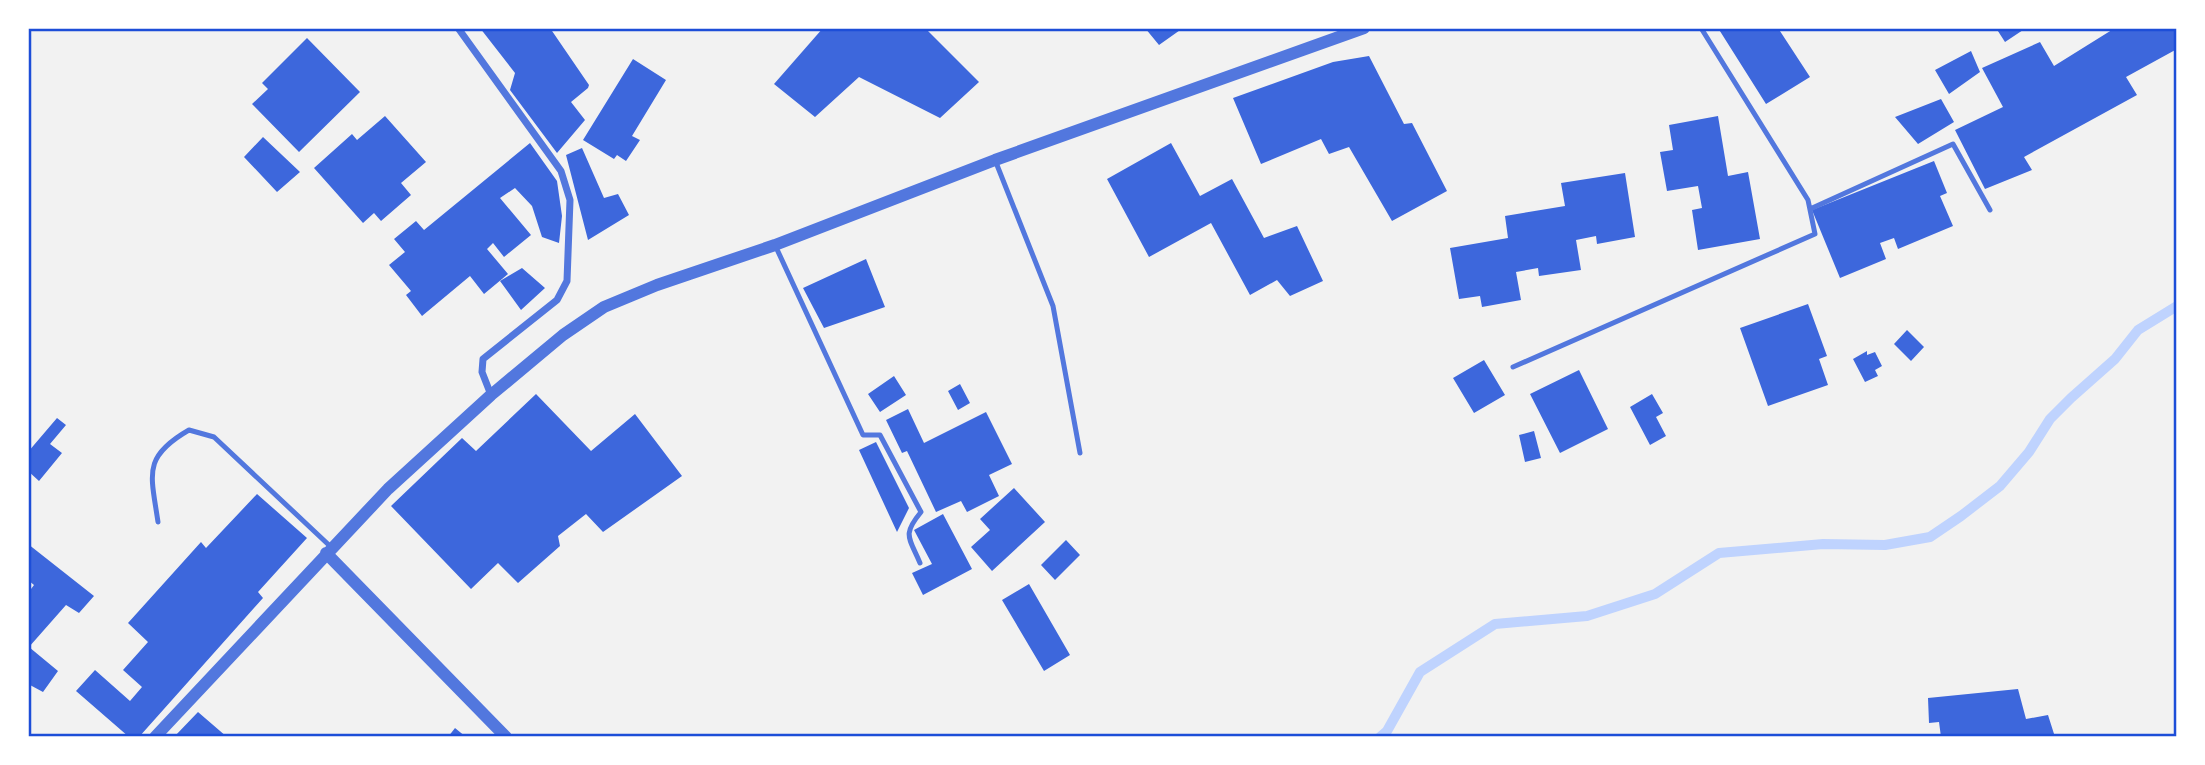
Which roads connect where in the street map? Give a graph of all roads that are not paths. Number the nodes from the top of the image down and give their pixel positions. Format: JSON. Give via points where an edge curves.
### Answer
{"nodes":[{"id":1,"x":458,"y":28,"type":"edge"},
{"id":2,"x":1364,"y":28,"type":"edge"},
{"id":3,"x":1701,"y":28,"type":"edge"},
{"id":4,"x":995,"y":160,"type":"junction"},
{"id":5,"x":1810,"y":209,"type":"junction"},
{"id":6,"x":1990,"y":210,"type":"dead end"},
{"id":7,"x":775,"y":245,"type":"junction"},
{"id":8,"x":1513,"y":367,"type":"dead end"},
{"id":9,"x":491,"y":395,"type":"junction"},
{"id":10,"x":1080,"y":453,"type":"dead end"},
{"id":11,"x":158,"y":522,"type":"dead end"},
{"id":12,"x":328,"y":550,"type":"junction"},
{"id":13,"x":920,"y":563,"type":"dead end"},
{"id":14,"x":155,"y":737,"type":"edge"},
{"id":15,"x":506,"y":737,"type":"edge"}],
"edges":[{"from":1,"to":9,"type":"street","via":[[561,171],[570,200],[567,281],[557,300],[484,359],[482,372]]},
{"from":2,"to":4,"type":"street"},
{"from":3,"to":5,"type":"lane"},
{"from":4,"to":7,"type":"street"},
{"from":4,"to":10,"type":"lane","via":[[1053,306]]},
{"from":5,"to":6,"type":"lane","via":[[1953,144]]},
{"from":5,"to":8,"type":"lane","via":[[1815,234]]},
{"from":7,"to":9,"type":"street","via":[[604,307]]},
{"from":7,"to":13,"type":"lane","via":[[863,435],[880,435],[921,512],[908,535]]},
{"from":9,"to":12,"type":"street"},
{"from":11,"to":12,"type":"lane","via":[[150,473],[164,448],[189,430],[214,437]]},
{"from":12,"to":14,"type":"street"},
{"from":12,"to":15,"type":"street"}]}
